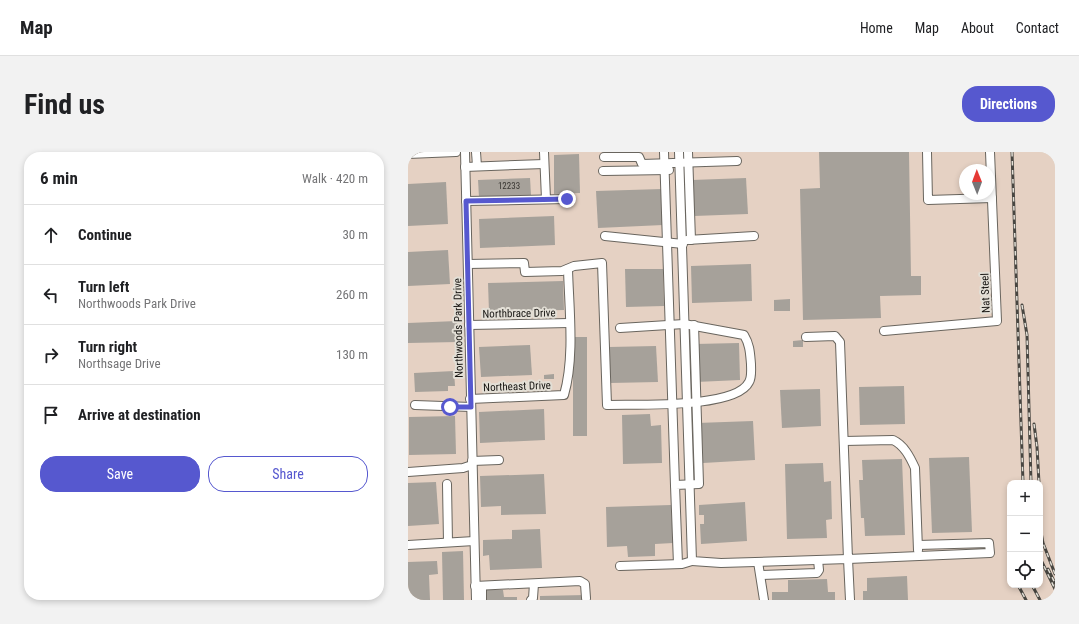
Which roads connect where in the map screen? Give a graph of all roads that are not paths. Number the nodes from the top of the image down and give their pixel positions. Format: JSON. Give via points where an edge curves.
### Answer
{"nodes":[{"id":1,"x":456,"y":152,"type":"edge"},
{"id":2,"x":465,"y":152,"type":"edge"},
{"id":3,"x":476,"y":152,"type":"edge"},
{"id":4,"x":544,"y":152,"type":"edge"},
{"id":5,"x":664,"y":152,"type":"edge"},
{"id":6,"x":679,"y":152,"type":"edge"},
{"id":7,"x":688,"y":152,"type":"edge"},
{"id":8,"x":927,"y":152,"type":"edge"},
{"id":9,"x":990,"y":152,"type":"edge"},
{"id":10,"x":408,"y":154,"type":"edge"},
{"id":11,"x":604,"y":158,"type":"dead end"},
{"id":12,"x":737,"y":162,"type":"dead end"},
{"id":13,"x":544,"y":164,"type":"junction"},
{"id":14,"x":688,"y":164,"type":"junction"},
{"id":15,"x":991,"y":164,"type":"edge"},
{"id":16,"x":465,"y":166,"type":"junction"},
{"id":17,"x":477,"y":166,"type":"junction"},
{"id":18,"x":665,"y":167,"type":"junction"},
{"id":19,"x":679,"y":167,"type":"junction"},
{"id":20,"x":603,"y":171,"type":"dead end"},
{"id":21,"x":546,"y":199,"type":"junction"},
{"id":22,"x":567,"y":199,"type":"dead end"},
{"id":23,"x":959,"y":199,"type":"edge"},
{"id":24,"x":992,"y":200,"type":"edge"},
{"id":25,"x":466,"y":201,"type":"junction"},
{"id":26,"x":605,"y":236,"type":"dead end"},
{"id":27,"x":754,"y":236,"type":"dead end"},
{"id":28,"x":685,"y":241,"type":"junction"},
{"id":29,"x":667,"y":243,"type":"junction"},
{"id":30,"x":468,"y":264,"type":"junction"},
{"id":31,"x":568,"y":269,"type":"junction"},
{"id":32,"x":569,"y":323,"type":"junction"},
{"id":33,"x":670,"y":324,"type":"junction"},
{"id":34,"x":684,"y":324,"type":"junction"},
{"id":35,"x":469,"y":325,"type":"junction"},
{"id":36,"x":694,"y":326,"type":"junction"},
{"id":37,"x":620,"y":328,"type":"dead end"},
{"id":38,"x":884,"y":331,"type":"dead end"},
{"id":39,"x":806,"y":337,"type":"dead end"},
{"id":40,"x":696,"y":402,"type":"junction"},
{"id":41,"x":471,"y":403,"type":"junction"},
{"id":42,"x":686,"y":403,"type":"junction"},
{"id":43,"x":673,"y":404,"type":"junction"},
{"id":44,"x":415,"y":405,"type":"dead end"},
{"id":45,"x":844,"y":441,"type":"junction"},
{"id":46,"x":499,"y":460,"type":"dead end"},
{"id":47,"x":472,"y":463,"type":"junction"},
{"id":48,"x":408,"y":472,"type":"edge"},
{"id":49,"x":446,"y":484,"type":"dead end"},
{"id":50,"x":675,"y":484,"type":"junction"},
{"id":51,"x":689,"y":484,"type":"junction"},
{"id":52,"x":474,"y":541,"type":"junction"},
{"id":53,"x":448,"y":542,"type":"junction"},
{"id":54,"x":408,"y":545,"type":"edge"},
{"id":55,"x":918,"y":545,"type":"junction"},
{"id":56,"x":919,"y":555,"type":"junction"},
{"id":57,"x":848,"y":559,"type":"junction"},
{"id":58,"x":818,"y":560,"type":"junction"},
{"id":59,"x":692,"y":561,"type":"junction"},
{"id":60,"x":758,"y":562,"type":"junction"},
{"id":61,"x":678,"y":564,"type":"junction"},
{"id":62,"x":620,"y":566,"type":"dead end"},
{"id":63,"x":760,"y":575,"type":"junction"},
{"id":64,"x":534,"y":584,"type":"junction"},
{"id":65,"x":478,"y":586,"type":"junction"},
{"id":66,"x":586,"y":598,"type":"dead end"},
{"id":67,"x":476,"y":600,"type":"edge"},
{"id":68,"x":482,"y":600,"type":"edge"},
{"id":69,"x":531,"y":600,"type":"edge"},
{"id":70,"x":764,"y":600,"type":"edge"},
{"id":71,"x":850,"y":600,"type":"edge"}],
"edges":[{"from":1,"to":10,"type":"street"},
{"from":2,"to":16,"type":"street","name":"Northwoods Park Drive"},
{"from":3,"to":17,"type":"street"},
{"from":4,"to":13,"type":"street"},
{"from":5,"to":18,"type":"street"},
{"from":6,"to":19,"type":"street"},
{"from":7,"to":14,"type":"street"},
{"from":8,"to":23,"type":"street","via":[[928,200]]},
{"from":9,"to":15,"type":"street","name":"Nat Steel"},
{"from":11,"to":18,"type":"street","via":[[639,157],[642,164]]},
{"from":12,"to":14,"type":"street"},
{"from":13,"to":17,"type":"street"},
{"from":13,"to":21,"type":"street"},
{"from":14,"to":19,"type":"street"},
{"from":14,"to":28,"type":"street"},
{"from":16,"to":17,"type":"street"},
{"from":16,"to":25,"type":"street","name":"Northwoods Park Drive"},
{"from":18,"to":19,"type":"street"},
{"from":18,"to":20,"type":"street"},
{"from":18,"to":29,"type":"street"},
{"from":19,"to":28,"type":"street"},
{"from":21,"to":22,"type":"street"},
{"from":21,"to":25,"type":"street"},
{"from":24,"to":38,"type":"street","name":"Nat Steel","via":[[997,321]]},
{"from":25,"to":30,"type":"street","name":"Northwoods Park Drive"},
{"from":26,"to":29,"type":"street"},
{"from":27,"to":28,"type":"street"},
{"from":28,"to":29,"type":"street"},
{"from":28,"to":34,"type":"street"},
{"from":29,"to":33,"type":"street"},
{"from":30,"to":31,"type":"street","via":[[524,263],[525,272]]},
{"from":30,"to":35,"type":"street","name":"Northwoods Park Drive"},
{"from":31,"to":32,"type":"street"},
{"from":31,"to":43,"type":"street","via":[[594,262],[602,263],[607,405]]},
{"from":32,"to":35,"type":"street","name":"Northbrace Drive"},
{"from":32,"to":41,"type":"street","name":"Northeast Drive","via":[[567,382],[564,395]]},
{"from":33,"to":34,"type":"street"},
{"from":33,"to":37,"type":"street"},
{"from":33,"to":43,"type":"street"},
{"from":34,"to":36,"type":"street"},
{"from":34,"to":42,"type":"street"},
{"from":35,"to":41,"type":"street","name":"Northwoods Park Drive"},
{"from":36,"to":40,"type":"street"},
{"from":36,"to":40,"type":"street","via":[[744,335],[750,344],[752,375],[749,384],[740,391],[718,400]]},
{"from":39,"to":45,"type":"street","via":[[834,336],[840,342]]},
{"from":40,"to":42,"type":"street"},
{"from":40,"to":51,"type":"street","via":[[699,484]]},
{"from":41,"to":44,"type":"street","name":"Northeast Drive"},
{"from":41,"to":47,"type":"street","name":"Northwoods Park Drive"},
{"from":42,"to":43,"type":"street"},
{"from":42,"to":51,"type":"street"},
{"from":43,"to":50,"type":"street"},
{"from":45,"to":55,"type":"street","via":[[893,440],[906,452],[915,468]]},
{"from":45,"to":57,"type":"street"},
{"from":46,"to":47,"type":"street"},
{"from":47,"to":48,"type":"street","via":[[463,468]]},
{"from":47,"to":52,"type":"street","name":"Northwoods Park Drive"},
{"from":49,"to":53,"type":"street"},
{"from":50,"to":51,"type":"street"},
{"from":50,"to":61,"type":"street"},
{"from":51,"to":59,"type":"street"},
{"from":52,"to":53,"type":"street"},
{"from":52,"to":65,"type":"street","name":"Northwoods Park Drive"},
{"from":53,"to":54,"type":"street"},
{"from":55,"to":56,"type":"street"},
{"from":55,"to":56,"type":"street","via":[[989,543],[990,553]]},
{"from":56,"to":57,"type":"street"},
{"from":57,"to":58,"type":"street"},
{"from":57,"to":71,"type":"street"},
{"from":58,"to":60,"type":"street"},
{"from":58,"to":63,"type":"street","via":[[817,573]]},
{"from":59,"to":60,"type":"street"},
{"from":59,"to":61,"type":"street"},
{"from":60,"to":63,"type":"street"},
{"from":61,"to":62,"type":"street"},
{"from":63,"to":70,"type":"street"},
{"from":64,"to":65,"type":"street"},
{"from":64,"to":66,"type":"street","via":[[580,581],[585,584]]},
{"from":64,"to":69,"type":"street"},
{"from":65,"to":67,"type":"street","name":"Northwoods Park Drive"},
{"from":65,"to":68,"type":"street"}]}
